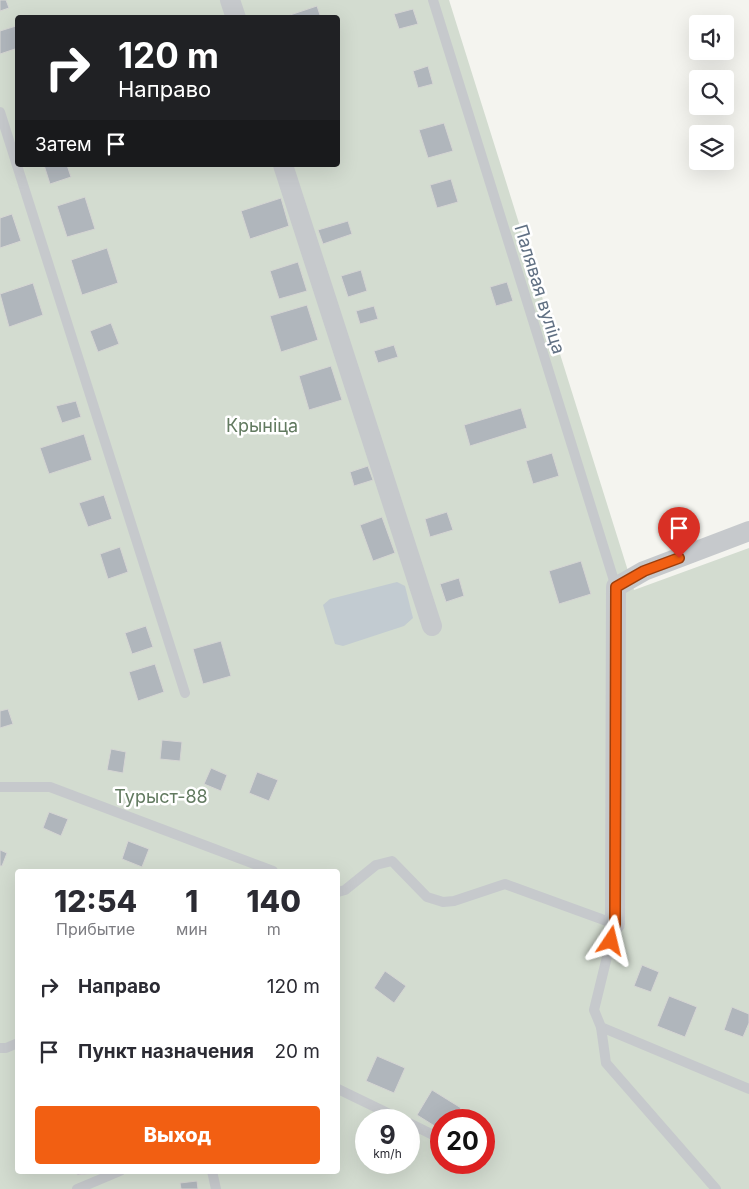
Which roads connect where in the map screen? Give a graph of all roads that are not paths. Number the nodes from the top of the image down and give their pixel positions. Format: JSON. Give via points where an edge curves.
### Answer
{"nodes":[{"id":1,"x":230,"y":0,"type":"edge"},
{"id":2,"x":433,"y":0,"type":"edge"},
{"id":3,"x":235,"y":15,"type":"edge"},
{"id":4,"x":0,"y":112,"type":"edge"},
{"id":5,"x":15,"y":159,"type":"edge"},
{"id":6,"x":18,"y":167,"type":"edge"},
{"id":7,"x":284,"y":167,"type":"edge"},
{"id":8,"x":749,"y":531,"type":"edge"},
{"id":9,"x":616,"y":587,"type":"junction"},
{"id":10,"x":432,"y":626,"type":"dead end"},
{"id":11,"x":185,"y":693,"type":"dead end"},
{"id":12,"x":0,"y":787,"type":"edge"},
{"id":13,"x":268,"y":869,"type":"edge"},
{"id":14,"x":340,"y":891,"type":"edge"},
{"id":15,"x":615,"y":924,"type":"junction"},
{"id":16,"x":601,"y":1027,"type":"junction"},
{"id":17,"x":15,"y":1044,"type":"edge"},
{"id":18,"x":0,"y":1048,"type":"edge"},
{"id":19,"x":749,"y":1089,"type":"edge"},
{"id":20,"x":340,"y":1090,"type":"edge"},
{"id":21,"x":379,"y":1109,"type":"edge"},
{"id":22,"x":113,"y":1174,"type":"edge"},
{"id":23,"x":213,"y":1174,"type":"edge"},
{"id":24,"x":77,"y":1189,"type":"edge"},
{"id":25,"x":216,"y":1189,"type":"edge"},
{"id":26,"x":716,"y":1189,"type":"edge"}],
"edges":[{"from":1,"to":3,"type":"street"},
{"from":2,"to":9,"type":"lane","name":"Палявая вуліца"},
{"from":4,"to":5,"type":"lane"},
{"from":6,"to":11,"type":"lane"},
{"from":7,"to":10,"type":"street"},
{"from":8,"to":9,"type":"street","via":[[644,571]]},
{"from":9,"to":15,"type":"street"},
{"from":12,"to":13,"type":"lane","via":[[50,787]]},
{"from":14,"to":15,"type":"lane","via":[[376,865],[392,861],[427,896],[443,902],[505,884]]},
{"from":15,"to":16,"type":"lane","via":[[594,1010]]},
{"from":16,"to":19,"type":"lane"},
{"from":16,"to":26,"type":"lane","via":[[606,1063]]},
{"from":17,"to":18,"type":"lane"},
{"from":20,"to":21,"type":"lane"},
{"from":22,"to":24,"type":"lane"},
{"from":23,"to":25,"type":"lane"}]}
